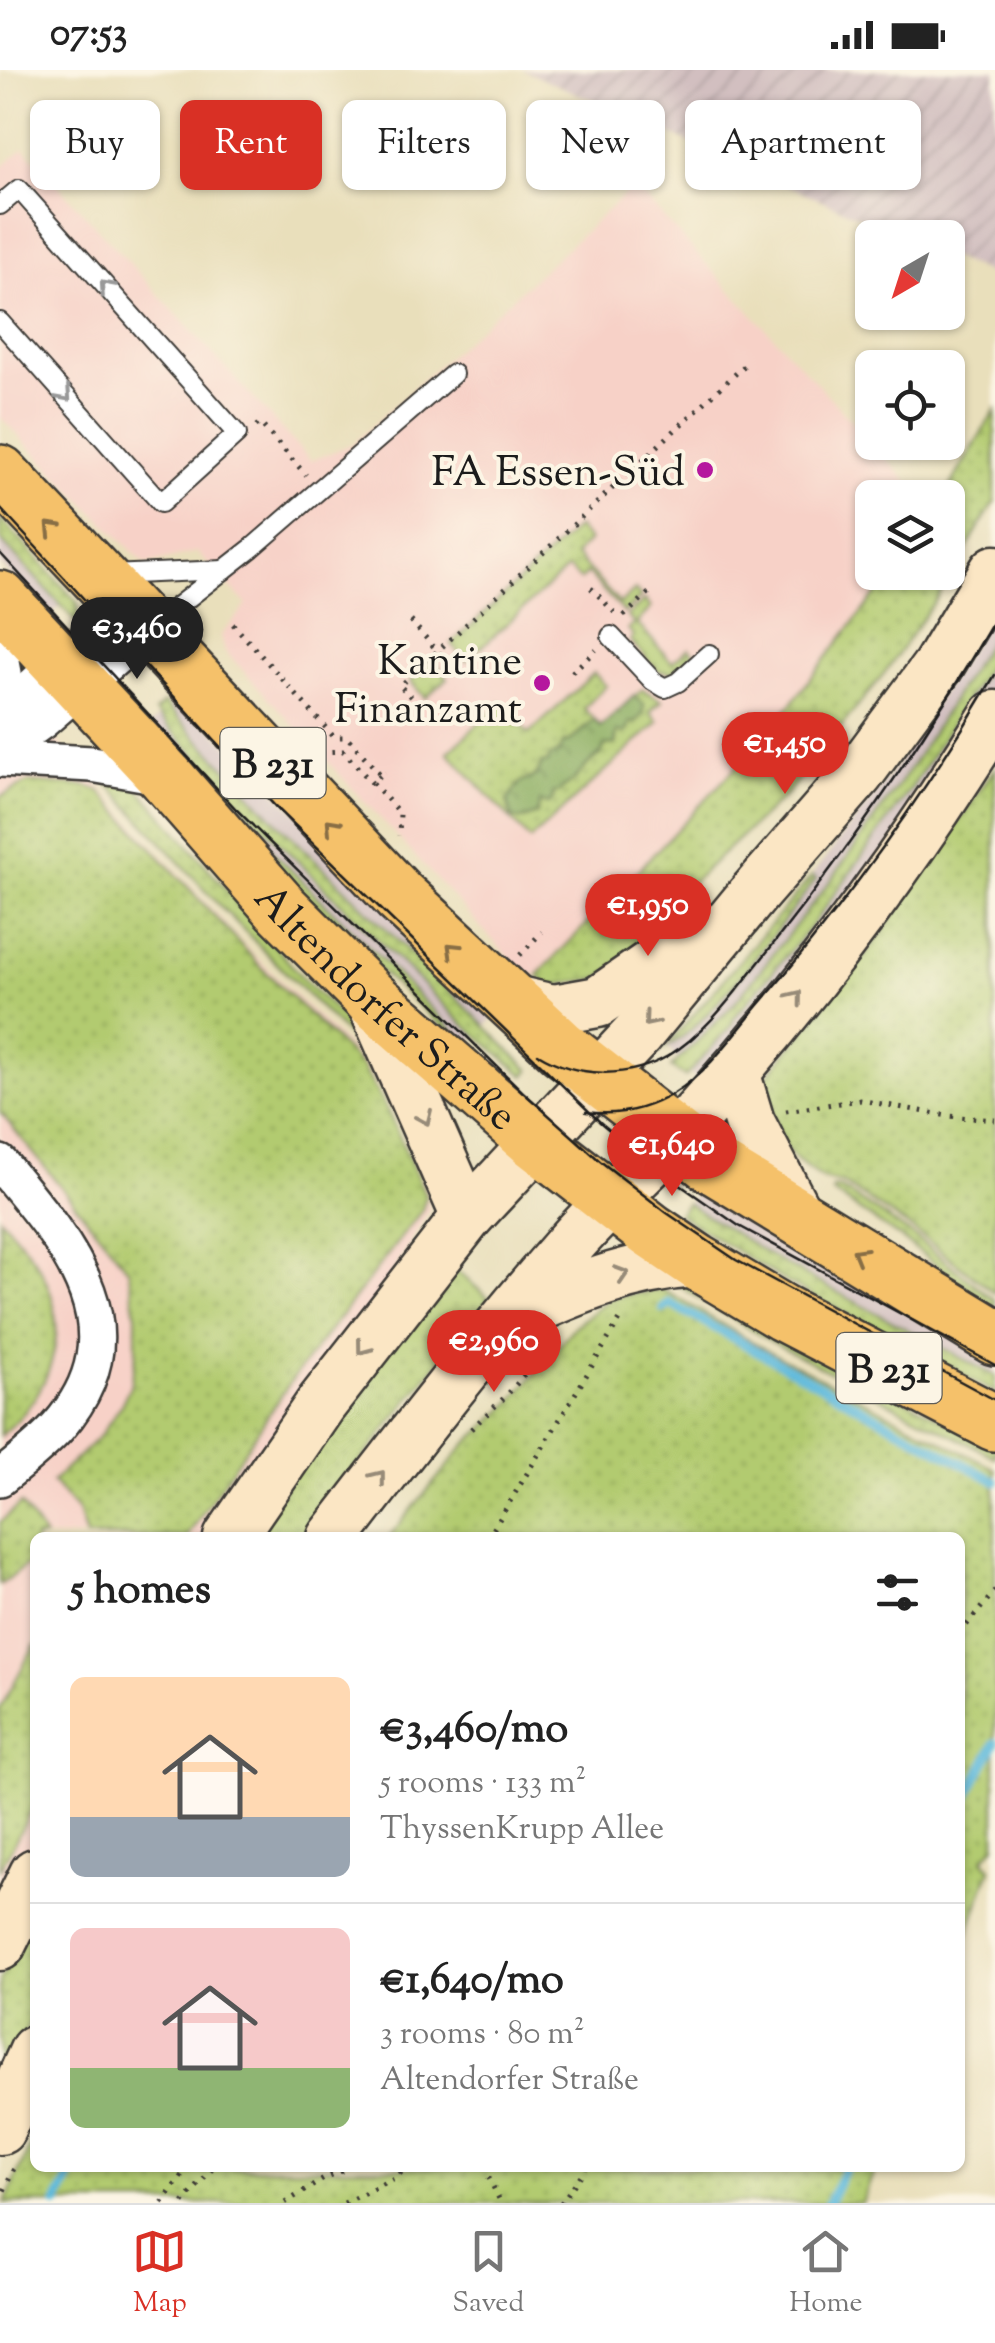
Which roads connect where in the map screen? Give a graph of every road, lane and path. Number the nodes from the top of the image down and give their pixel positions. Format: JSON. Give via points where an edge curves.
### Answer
{"nodes":[{"id":1,"x":0,"y":205,"type":"edge"},
{"id":2,"x":0,"y":322,"type":"edge"},
{"id":3,"x":745,"y":365,"type":"dead end"},
{"id":4,"x":453,"y":374,"type":"dead end"},
{"id":5,"x":271,"y":435,"type":"dead end"},
{"id":6,"x":0,"y":473,"type":"edge"},
{"id":7,"x":318,"y":488,"type":"junction"},
{"id":8,"x":224,"y":570,"type":"junction"},
{"id":9,"x":995,"y":570,"type":"edge"},
{"id":10,"x":98,"y":575,"type":"junction"},
{"id":11,"x":651,"y":592,"type":"dead end"},
{"id":12,"x":0,"y":599,"type":"edge"},
{"id":13,"x":625,"y":615,"type":"dead end"},
{"id":14,"x":412,"y":621,"type":"dead end"},
{"id":15,"x":233,"y":624,"type":"dead end"},
{"id":16,"x":149,"y":628,"type":"junction"},
{"id":17,"x":611,"y":636,"type":"dead end"},
{"id":18,"x":0,"y":652,"type":"edge"},
{"id":19,"x":438,"y":652,"type":"junction"},
{"id":20,"x":709,"y":654,"type":"dead end"},
{"id":21,"x":455,"y":672,"type":"dead end"},
{"id":22,"x":71,"y":674,"type":"junction"},
{"id":23,"x":419,"y":704,"type":"dead end"},
{"id":24,"x":1,"y":716,"type":"edge"},
{"id":25,"x":995,"y":716,"type":"edge"},
{"id":26,"x":324,"y":751,"type":"dead end"},
{"id":27,"x":0,"y":755,"type":"edge"},
{"id":28,"x":166,"y":778,"type":"junction"},
{"id":29,"x":372,"y":782,"type":"junction"},
{"id":30,"x":399,"y":837,"type":"dead end"},
{"id":31,"x":756,"y":891,"type":"junction"},
{"id":32,"x":542,"y":932,"type":"dead end"},
{"id":33,"x":511,"y":980,"type":"junction"},
{"id":34,"x":370,"y":997,"type":"junction"},
{"id":35,"x":734,"y":1072,"type":"junction"},
{"id":36,"x":597,"y":1077,"type":"junction"},
{"id":37,"x":776,"y":1114,"type":"dead end"},
{"id":38,"x":995,"y":1120,"type":"edge"},
{"id":39,"x":675,"y":1139,"type":"junction"},
{"id":40,"x":535,"y":1141,"type":"junction"},
{"id":41,"x":0,"y":1163,"type":"edge"},
{"id":42,"x":612,"y":1202,"type":"junction"},
{"id":43,"x":466,"y":1217,"type":"junction"},
{"id":44,"x":799,"y":1220,"type":"junction"},
{"id":45,"x":697,"y":1262,"type":"junction"},
{"id":46,"x":627,"y":1307,"type":"dead end"},
{"id":47,"x":500,"y":1324,"type":"junction"},
{"id":48,"x":995,"y":1336,"type":"edge"},
{"id":49,"x":556,"y":1338,"type":"dead end"},
{"id":50,"x":448,"y":1423,"type":"junction"},
{"id":51,"x":995,"y":1423,"type":"edge"},
{"id":52,"x":0,"y":1478,"type":"edge"},
{"id":53,"x":234,"y":1532,"type":"edge"},
{"id":54,"x":339,"y":1532,"type":"edge"},
{"id":55,"x":492,"y":1532,"type":"edge"},
{"id":56,"x":995,"y":1591,"type":"edge"},
{"id":57,"x":965,"y":1627,"type":"edge"},
{"id":58,"x":30,"y":1884,"type":"edge"},
{"id":59,"x":0,"y":1944,"type":"edge"},
{"id":60,"x":30,"y":2062,"type":"edge"},
{"id":61,"x":0,"y":2129,"type":"edge"},
{"id":62,"x":184,"y":2172,"type":"edge"},
{"id":63,"x":209,"y":2172,"type":"edge"},
{"id":64,"x":343,"y":2172,"type":"edge"},
{"id":65,"x":402,"y":2172,"type":"edge"},
{"id":66,"x":486,"y":2172,"type":"edge"},
{"id":67,"x":583,"y":2172,"type":"edge"},
{"id":68,"x":162,"y":2203,"type":"edge"},
{"id":69,"x":182,"y":2203,"type":"edge"},
{"id":70,"x":285,"y":2203,"type":"edge"},
{"id":71,"x":344,"y":2203,"type":"edge"},
{"id":72,"x":502,"y":2203,"type":"edge"},
{"id":73,"x":561,"y":2203,"type":"edge"}],
"edges":[{"from":2,"to":1,"type":"lane","one_way":true,"via":[[161,502],[237,434],[18,189]]},
{"from":3,"to":19,"type":"path"},
{"from":4,"to":7,"type":"lane"},
{"from":5,"to":7,"type":"path"},
{"from":10,"to":6,"type":"main road","name":"Altendorfer Straße","number":"B 231","one_way":true},
{"from":7,"to":8,"type":"lane"},
{"from":8,"to":10,"type":"lane"},
{"from":8,"to":16,"type":"lane"},
{"from":9,"to":31,"type":"main road","via":[[918,694]]},
{"from":10,"to":16,"type":"main road","name":"Altendorfer Straße","number":"B 231"},
{"from":11,"to":13,"type":"path"},
{"from":12,"to":22,"type":"main road","name":"Altendorfer Straße","number":"B 231"},
{"from":14,"to":19,"type":"path"},
{"from":15,"to":29,"type":"path","via":[[334,737],[347,737],[383,773]]},
{"from":16,"to":22,"type":"street"},
{"from":33,"to":16,"type":"main road","name":"Altendorfer Straße","number":"B 231","one_way":true,"via":[[399,896]]},
{"from":17,"to":20,"type":"lane","via":[[665,688]]},
{"from":18,"to":24,"type":"street"},
{"from":19,"to":21,"type":"path"},
{"from":19,"to":23,"type":"path","via":[[400,686]]},
{"from":22,"to":24,"type":"street"},
{"from":22,"to":27,"type":"street"},
{"from":22,"to":28,"type":"main road","name":"Altendorfer Straße","number":"B 231"},
{"from":35,"to":25,"type":"main road","one_way":true,"via":[[891,873]]},
{"from":26,"to":29,"type":"path","via":[[343,751]]},
{"from":27,"to":28,"type":"street"},
{"from":28,"to":34,"type":"main road","name":"Altendorfer Straße","number":"B 231"},
{"from":29,"to":30,"type":"path","via":[[400,814]]},
{"from":31,"to":33,"type":"main road","via":[[598,1002],[553,1010]]},
{"from":31,"to":36,"type":"main road","one_way":true},
{"from":32,"to":33,"type":"path"},
{"from":33,"to":36,"type":"main road","name":"Altendorfer Straße","number":"B 231"},
{"from":34,"to":40,"type":"main road","name":"Altendorfer Straße","number":"B 231"},
{"from":34,"to":43,"type":"main road","one_way":true},
{"from":35,"to":39,"type":"main road"},
{"from":35,"to":44,"type":"main road","via":[[749,1122]]},
{"from":36,"to":39,"type":"main road","name":"Altendorfer Straße","number":"B 231"},
{"from":36,"to":40,"type":"main road"},
{"from":37,"to":38,"type":"path","via":[[860,1100]]},
{"from":39,"to":42,"type":"main road"},
{"from":39,"to":44,"type":"main road","name":"Altendorfer Straße","number":"B 231"},
{"from":40,"to":42,"type":"main road","name":"Altendorfer Straße","number":"B 231"},
{"from":40,"to":43,"type":"main road"},
{"from":41,"to":52,"type":"street","via":[[70,1250],[96,1338],[88,1378],[67,1416]]},
{"from":42,"to":45,"type":"main road","name":"Altendorfer Straße","number":"B 231"},
{"from":42,"to":47,"type":"main road"},
{"from":43,"to":53,"type":"main road","one_way":true,"via":[[321,1404]]},
{"from":48,"to":44,"type":"main road","name":"Altendorfer Straße","number":"B 231","one_way":true},
{"from":47,"to":45,"type":"main road","one_way":true,"via":[[618,1274]]},
{"from":45,"to":51,"type":"main road","name":"Altendorfer Straße","number":"B 231"},
{"from":46,"to":55,"type":"path"},
{"from":47,"to":50,"type":"main road"},
{"from":49,"to":50,"type":"path","via":[[508,1395]]},
{"from":54,"to":50,"type":"main road","one_way":true},
{"from":56,"to":57,"type":"path"},
{"from":58,"to":59,"type":"main road"},
{"from":60,"to":61,"type":"main road"},
{"from":62,"to":68,"type":"path"},
{"from":63,"to":69,"type":"path"},
{"from":64,"to":70,"type":"path"},
{"from":65,"to":71,"type":"path"},
{"from":66,"to":72,"type":"path"},
{"from":67,"to":73,"type":"path"}]}
